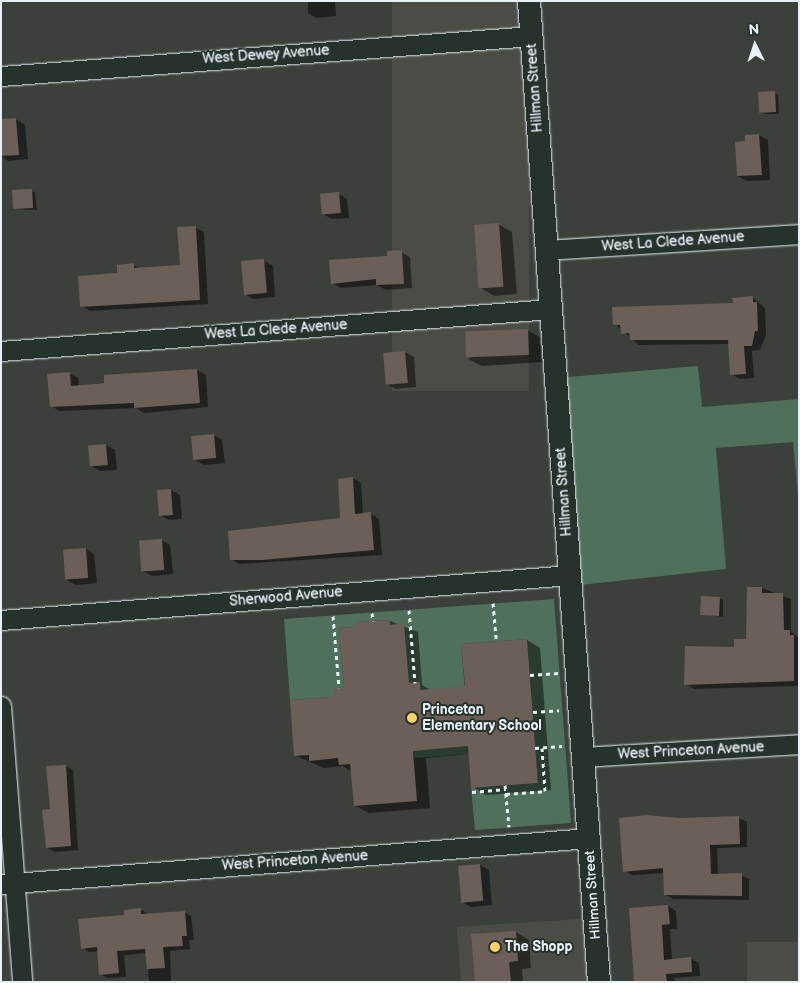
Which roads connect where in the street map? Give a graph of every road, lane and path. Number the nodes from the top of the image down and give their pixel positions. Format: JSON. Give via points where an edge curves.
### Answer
{"nodes":[{"id":1,"x":529,"y":1,"type":"edge"},
{"id":2,"x":532,"y":36,"type":"junction"},
{"id":3,"x":1,"y":76,"type":"edge"},
{"id":4,"x":799,"y":234,"type":"edge"},
{"id":5,"x":547,"y":250,"type":"junction"},
{"id":6,"x":551,"y":309,"type":"junction"},
{"id":7,"x":1,"y":351,"type":"edge"},
{"id":8,"x":570,"y":575,"type":"junction"},
{"id":9,"x":493,"y":603,"type":"dead end"},
{"id":10,"x":409,"y":610,"type":"dead end"},
{"id":11,"x":372,"y":613,"type":"dead end"},
{"id":12,"x":333,"y":616,"type":"dead end"},
{"id":13,"x":1,"y":620,"type":"edge"},
{"id":14,"x":373,"y":621,"type":"dead end"},
{"id":15,"x":496,"y":641,"type":"dead end"},
{"id":16,"x":560,"y":673,"type":"dead end"},
{"id":17,"x":530,"y":675,"type":"dead end"},
{"id":18,"x":415,"y":683,"type":"dead end"},
{"id":19,"x":339,"y":688,"type":"dead end"},
{"id":20,"x":1,"y":706,"type":"edge"},
{"id":21,"x":563,"y":710,"type":"dead end"},
{"id":22,"x":533,"y":712,"type":"dead end"},
{"id":23,"x":799,"y":744,"type":"edge"},
{"id":24,"x":535,"y":748,"type":"dead end"},
{"id":25,"x":542,"y":748,"type":"junction"},
{"id":26,"x":574,"y":752,"type":"junction"},
{"id":27,"x":506,"y":789,"type":"junction"},
{"id":28,"x":472,"y":792,"type":"dead end"},
{"id":29,"x":509,"y":828,"type":"dead end"},
{"id":30,"x":589,"y":838,"type":"junction"},
{"id":31,"x":8,"y":883,"type":"edge"},
{"id":32,"x":22,"y":982,"type":"edge"},
{"id":33,"x":599,"y":982,"type":"edge"}],
"edges":[{"from":1,"to":2,"type":"street","name":"Hillman Street"},
{"from":2,"to":3,"type":"street","name":"West Dewey Avenue"},
{"from":2,"to":5,"type":"street","name":"Hillman Street"},
{"from":4,"to":5,"type":"street","name":"West La Clede Avenue"},
{"from":5,"to":6,"type":"street","name":"Hillman Street"},
{"from":6,"to":7,"type":"street","name":"West La Clede Avenue"},
{"from":6,"to":8,"type":"street","name":"Hillman Street"},
{"from":8,"to":13,"type":"street","name":"Sherwood Avenue"},
{"from":8,"to":26,"type":"street","name":"Hillman Street"},
{"from":9,"to":15,"type":"path"},
{"from":10,"to":18,"type":"path"},
{"from":11,"to":14,"type":"path"},
{"from":12,"to":19,"type":"path"},
{"from":16,"to":17,"type":"path"},
{"from":20,"to":31,"type":"street"},
{"from":21,"to":22,"type":"path"},
{"from":23,"to":26,"type":"street","name":"West Princeton Avenue"},
{"from":24,"to":25,"type":"path"},
{"from":25,"to":26,"type":"path"},
{"from":25,"to":27,"type":"path","via":[[545,790]]},
{"from":26,"to":30,"type":"street","name":"Hillman Street"},
{"from":27,"to":28,"type":"path"},
{"from":27,"to":29,"type":"path"},
{"from":30,"to":31,"type":"street","name":"West Princeton Avenue"},
{"from":30,"to":33,"type":"street","name":"Hillman Street"},
{"from":31,"to":32,"type":"street"}]}
